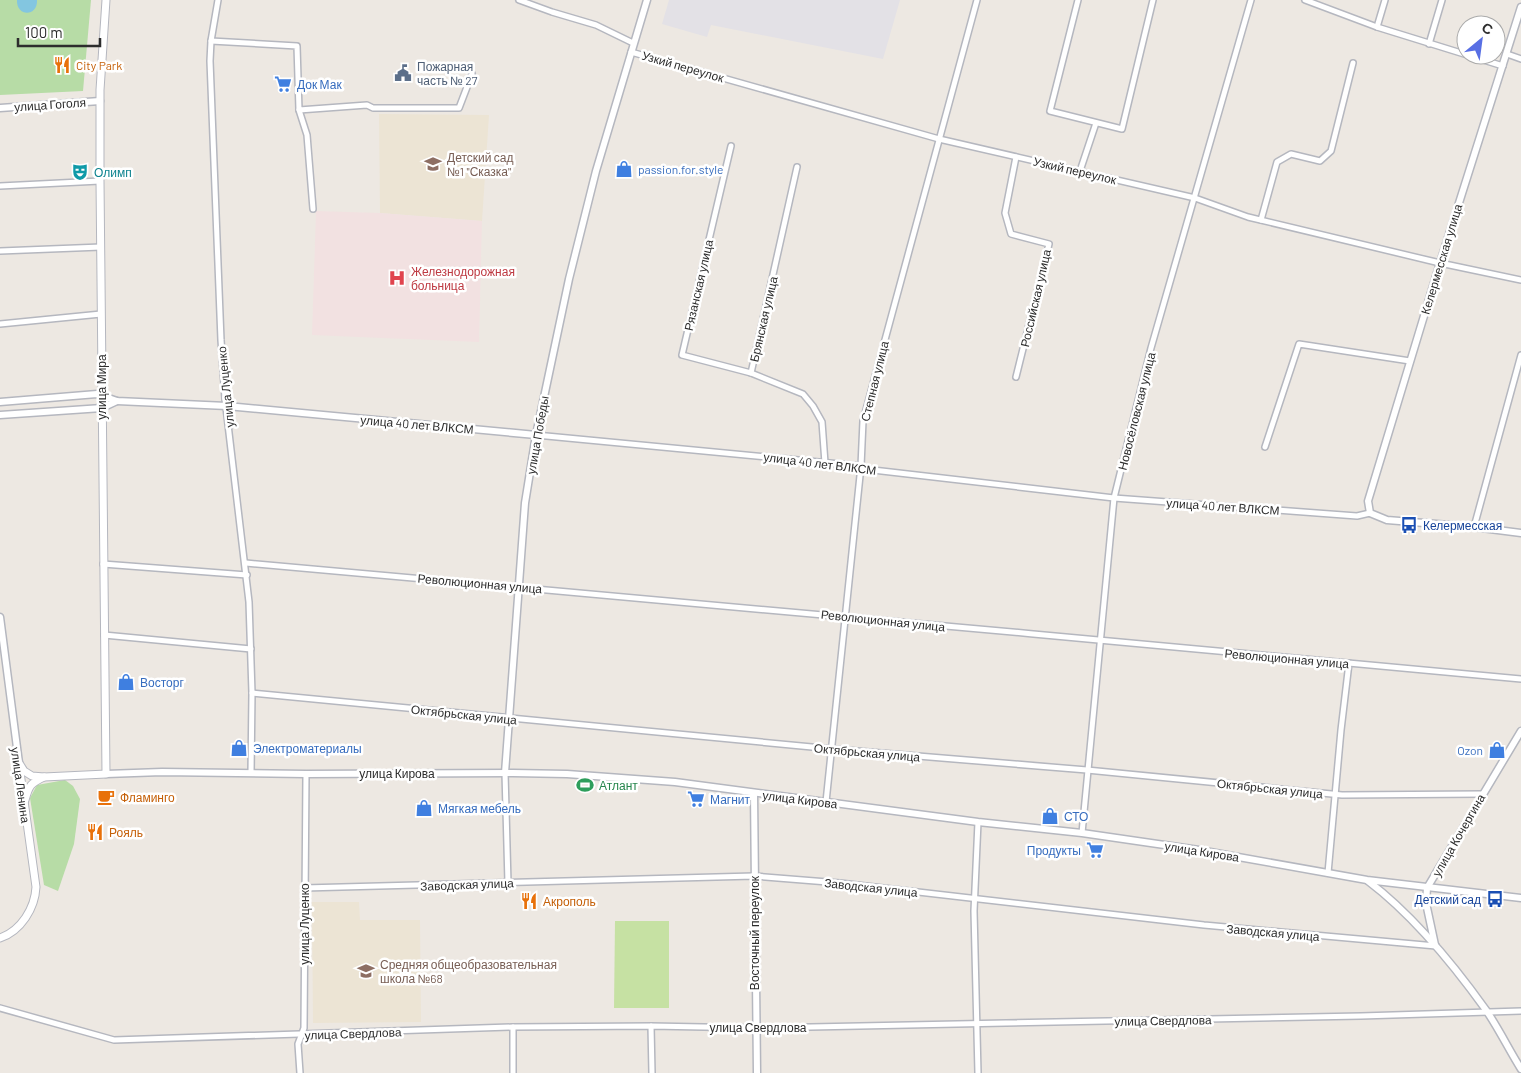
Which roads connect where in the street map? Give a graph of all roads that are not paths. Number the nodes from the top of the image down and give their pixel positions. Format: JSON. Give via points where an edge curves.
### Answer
{"nodes":[{"id":1,"x":106,"y":0,"type":"edge"},
{"id":2,"x":218,"y":0,"type":"edge"},
{"id":3,"x":519,"y":0,"type":"edge"},
{"id":4,"x":647,"y":0,"type":"edge"},
{"id":5,"x":977,"y":0,"type":"edge"},
{"id":6,"x":1078,"y":0,"type":"edge"},
{"id":7,"x":1153,"y":0,"type":"edge"},
{"id":8,"x":1251,"y":0,"type":"edge"},
{"id":9,"x":1305,"y":0,"type":"edge"},
{"id":10,"x":1330,"y":0,"type":"edge"},
{"id":11,"x":1385,"y":0,"type":"edge"},
{"id":12,"x":1442,"y":0,"type":"edge"},
{"id":13,"x":1521,"y":6,"type":"edge"},
{"id":14,"x":1328,"y":8,"type":"junction"},
{"id":15,"x":1377,"y":27,"type":"junction"},
{"id":16,"x":211,"y":41,"type":"junction"},
{"id":17,"x":633,"y":43,"type":"junction"},
{"id":18,"x":1429,"y":44,"type":"junction"},
{"id":19,"x":631,"y":52,"type":"junction"},
{"id":20,"x":1507,"y":54,"type":"junction"},
{"id":21,"x":1521,"y":59,"type":"edge"},
{"id":22,"x":1353,"y":62,"type":"dead end"},
{"id":23,"x":1503,"y":66,"type":"junction"},
{"id":24,"x":472,"y":74,"type":"dead end"},
{"id":25,"x":100,"y":101,"type":"junction"},
{"id":26,"x":0,"y":108,"type":"edge"},
{"id":27,"x":300,"y":110,"type":"junction"},
{"id":28,"x":1096,"y":123,"type":"junction"},
{"id":29,"x":939,"y":138,"type":"junction"},
{"id":30,"x":731,"y":146,"type":"dead end"},
{"id":31,"x":1016,"y":157,"type":"junction"},
{"id":32,"x":798,"y":167,"type":"dead end"},
{"id":33,"x":1080,"y":172,"type":"junction"},
{"id":34,"x":100,"y":181,"type":"junction"},
{"id":35,"x":0,"y":186,"type":"edge"},
{"id":36,"x":1195,"y":198,"type":"junction"},
{"id":37,"x":313,"y":209,"type":"dead end"},
{"id":38,"x":1261,"y":220,"type":"junction"},
{"id":39,"x":101,"y":247,"type":"junction"},
{"id":40,"x":0,"y":251,"type":"edge"},
{"id":41,"x":1440,"y":263,"type":"junction"},
{"id":42,"x":1521,"y":280,"type":"edge"},
{"id":43,"x":101,"y":314,"type":"junction"},
{"id":44,"x":0,"y":324,"type":"edge"},
{"id":45,"x":1521,"y":355,"type":"edge"},
{"id":46,"x":1410,"y":361,"type":"junction"},
{"id":47,"x":751,"y":373,"type":"junction"},
{"id":48,"x":1016,"y":377,"type":"dead end"},
{"id":49,"x":102,"y":395,"type":"junction"},
{"id":50,"x":117,"y":401,"type":"junction"},
{"id":51,"x":0,"y":402,"type":"edge"},
{"id":52,"x":227,"y":406,"type":"junction"},
{"id":53,"x":102,"y":408,"type":"junction"},
{"id":54,"x":0,"y":415,"type":"edge"},
{"id":55,"x":536,"y":435,"type":"junction"},
{"id":56,"x":1265,"y":447,"type":"dead end"},
{"id":57,"x":825,"y":463,"type":"junction"},
{"id":58,"x":861,"y":466,"type":"junction"},
{"id":59,"x":1114,"y":498,"type":"junction"},
{"id":60,"x":1370,"y":513,"type":"junction"},
{"id":61,"x":1474,"y":527,"type":"junction"},
{"id":62,"x":1521,"y":533,"type":"edge"},
{"id":63,"x":246,"y":563,"type":"junction"},
{"id":64,"x":103,"y":564,"type":"junction"},
{"id":65,"x":247,"y":574,"type":"junction"},
{"id":66,"x":520,"y":586,"type":"junction"},
{"id":67,"x":845,"y":616,"type":"junction"},
{"id":68,"x":0,"y":617,"type":"edge"},
{"id":69,"x":104,"y":635,"type":"junction"},
{"id":70,"x":1099,"y":641,"type":"junction"},
{"id":71,"x":251,"y":648,"type":"junction"},
{"id":72,"x":1349,"y":663,"type":"junction"},
{"id":73,"x":1521,"y":678,"type":"edge"},
{"id":74,"x":252,"y":693,"type":"junction"},
{"id":75,"x":509,"y":718,"type":"junction"},
{"id":76,"x":1521,"y":731,"type":"edge"},
{"id":77,"x":833,"y":749,"type":"junction"},
{"id":78,"x":19,"y":763,"type":"junction"},
{"id":79,"x":1087,"y":770,"type":"junction"},
{"id":80,"x":251,"y":773,"type":"junction"},
{"id":81,"x":505,"y":773,"type":"junction"},
{"id":82,"x":106,"y":774,"type":"junction"},
{"id":83,"x":306,"y":774,"type":"junction"},
{"id":84,"x":44,"y":777,"type":"junction"},
{"id":85,"x":754,"y":793,"type":"junction"},
{"id":86,"x":1336,"y":794,"type":"junction"},
{"id":87,"x":1482,"y":794,"type":"junction"},
{"id":88,"x":24,"y":802,"type":"junction"},
{"id":89,"x":826,"y":802,"type":"junction"},
{"id":90,"x":978,"y":822,"type":"junction"},
{"id":91,"x":1082,"y":833,"type":"junction"},
{"id":92,"x":1328,"y":873,"type":"junction"},
{"id":93,"x":754,"y":876,"type":"junction"},
{"id":94,"x":1367,"y":880,"type":"junction"},
{"id":95,"x":508,"y":883,"type":"junction"},
{"id":96,"x":304,"y":888,"type":"junction"},
{"id":97,"x":1427,"y":888,"type":"junction"},
{"id":98,"x":1521,"y":898,"type":"edge"},
{"id":99,"x":974,"y":899,"type":"junction"},
{"id":100,"x":0,"y":938,"type":"edge"},
{"id":101,"x":1436,"y":946,"type":"junction"},
{"id":102,"x":0,"y":1008,"type":"edge"},
{"id":103,"x":1486,"y":1011,"type":"junction"},
{"id":104,"x":1521,"y":1011,"type":"edge"},
{"id":105,"x":977,"y":1023,"type":"junction"},
{"id":106,"x":651,"y":1026,"type":"junction"},
{"id":107,"x":513,"y":1027,"type":"junction"},
{"id":108,"x":756,"y":1028,"type":"junction"},
{"id":109,"x":302,"y":1034,"type":"junction"},
{"id":110,"x":1521,"y":1069,"type":"edge"},
{"id":111,"x":300,"y":1073,"type":"edge"},
{"id":112,"x":513,"y":1073,"type":"edge"},
{"id":113,"x":652,"y":1073,"type":"edge"},
{"id":114,"x":757,"y":1073,"type":"edge"},
{"id":115,"x":978,"y":1073,"type":"edge"}],
"edges":[{"from":1,"to":25,"type":"main road","name":"улица Мира"},
{"from":2,"to":16,"type":"street","name":"улица Луценко"},
{"from":3,"to":17,"type":"street","name":"Узкий переулок","via":[[606,30]]},
{"from":4,"to":17,"type":"street","name":"улица Победы"},
{"from":5,"to":29,"type":"street","name":"Степная улица"},
{"from":6,"to":28,"type":"street","via":[[1050,111]]},
{"from":7,"to":28,"type":"street","via":[[1122,129]]},
{"from":8,"to":36,"type":"street","name":"Новосёловская улица"},
{"from":9,"to":14,"type":"street"},
{"from":10,"to":14,"type":"street"},
{"from":11,"to":15,"type":"street"},
{"from":12,"to":18,"type":"street"},
{"from":13,"to":20,"type":"street","name":"Келермесская улица"},
{"from":14,"to":15,"type":"street"},
{"from":15,"to":18,"type":"street"},
{"from":16,"to":27,"type":"street","via":[[297,46]]},
{"from":16,"to":52,"type":"street","name":"улица Луценко","via":[[216,229]]},
{"from":17,"to":19,"type":"street","name":"улица Победы"},
{"from":18,"to":23,"type":"street"},
{"from":19,"to":29,"type":"street","name":"Узкий переулок"},
{"from":19,"to":55,"type":"street","name":"улица Победы","via":[[578,241]]},
{"from":20,"to":21,"type":"street"},
{"from":20,"to":23,"type":"street","name":"Келермесская улица"},
{"from":22,"to":38,"type":"street","via":[[1331,152],[1320,162],[1291,154],[1278,162]]},
{"from":23,"to":41,"type":"street","name":"Келермесская улица"},
{"from":24,"to":27,"type":"street","via":[[459,108],[372,108],[367,105]]},
{"from":25,"to":26,"type":"street","name":"улица Гоголя"},
{"from":25,"to":34,"type":"main road","name":"улица Мира"},
{"from":27,"to":37,"type":"street","via":[[307,134]]},
{"from":28,"to":33,"type":"street"},
{"from":29,"to":31,"type":"street","name":"Узкий переулок"},
{"from":29,"to":58,"type":"street","name":"Степная улица","via":[[867,402]]},
{"from":30,"to":47,"type":"street","name":"Рязанская улица","via":[[682,355]]},
{"from":31,"to":33,"type":"street","name":"Узкий переулок"},
{"from":31,"to":48,"type":"street","name":"Российская улица","via":[[1005,213],[1012,234],[1049,244]]},
{"from":32,"to":47,"type":"street","name":"Брянская улица"},
{"from":33,"to":36,"type":"street","name":"Узкий переулок"},
{"from":34,"to":35,"type":"street"},
{"from":34,"to":39,"type":"main road","name":"улица Мира"},
{"from":36,"to":38,"type":"street","name":"Узкий переулок"},
{"from":36,"to":59,"type":"street","name":"Новосёловская улица","via":[[1151,348]]},
{"from":38,"to":41,"type":"street","name":"Узкий переулок"},
{"from":39,"to":40,"type":"street"},
{"from":39,"to":43,"type":"main road","name":"улица Мира"},
{"from":41,"to":42,"type":"street","name":"Узкий переулок"},
{"from":41,"to":46,"type":"street","name":"Келермесская улица"},
{"from":43,"to":44,"type":"street"},
{"from":43,"to":49,"type":"main road","name":"улица Мира"},
{"from":45,"to":61,"type":"street"},
{"from":46,"to":56,"type":"street","via":[[1299,344]]},
{"from":46,"to":60,"type":"street","name":"Келермесская улица","via":[[1368,501]]},
{"from":47,"to":57,"type":"street","name":"Брянская улица","via":[[802,394],[813,406],[822,422]]},
{"from":49,"to":50,"type":"street","name":"улица 40 лет ВЛКСМ"},
{"from":49,"to":51,"type":"street","name":"улица 40 лет ВЛКСМ"},
{"from":49,"to":53,"type":"main road","name":"улица Мира"},
{"from":50,"to":52,"type":"street","name":"улица 40 лет ВЛКСМ"},
{"from":50,"to":53,"type":"street","name":"улица 40 лет ВЛКСМ"},
{"from":52,"to":55,"type":"street","name":"улица 40 лет ВЛКСМ"},
{"from":52,"to":63,"type":"street","name":"улица Луценко"},
{"from":53,"to":54,"type":"street","name":"улица 40 лет ВЛКСМ"},
{"from":53,"to":64,"type":"main road","name":"улица Мира"},
{"from":55,"to":57,"type":"street","name":"улица 40 лет ВЛКСМ"},
{"from":55,"to":66,"type":"street","name":"улица Победы","via":[[525,503]]},
{"from":57,"to":58,"type":"street","name":"улица 40 лет ВЛКСМ"},
{"from":58,"to":59,"type":"street","name":"улица 40 лет ВЛКСМ"},
{"from":58,"to":67,"type":"street","name":"Степная улица"},
{"from":59,"to":60,"type":"street","name":"улица 40 лет ВЛКСМ","via":[[1358,516]]},
{"from":59,"to":70,"type":"street","name":"Новосёловская улица"},
{"from":60,"to":61,"type":"street","name":"улица 40 лет ВЛКСМ","via":[[1387,520]]},
{"from":61,"to":62,"type":"street","name":"улица 40 лет ВЛКСМ"},
{"from":63,"to":65,"type":"street","name":"улица Луценко"},
{"from":63,"to":66,"type":"street","name":"Революционная улица"},
{"from":64,"to":65,"type":"street"},
{"from":64,"to":69,"type":"main road","name":"улица Мира"},
{"from":65,"to":71,"type":"street","name":"улица Луценко"},
{"from":66,"to":67,"type":"street","name":"Революционная улица"},
{"from":66,"to":75,"type":"street","name":"улица Победы"},
{"from":67,"to":70,"type":"street","name":"Революционная улица"},
{"from":67,"to":77,"type":"street","name":"Степная улица"},
{"from":68,"to":78,"type":"street","name":"улица Ленина"},
{"from":69,"to":71,"type":"street"},
{"from":69,"to":82,"type":"main road","name":"улица Мира"},
{"from":70,"to":72,"type":"street","name":"Революционная улица"},
{"from":70,"to":79,"type":"street","name":"Новосёловская улица"},
{"from":71,"to":74,"type":"street","name":"улица Луценко"},
{"from":72,"to":73,"type":"street","name":"Революционная улица"},
{"from":72,"to":86,"type":"street"},
{"from":74,"to":75,"type":"street","name":"Октябрьская улица"},
{"from":74,"to":80,"type":"street","name":"улица Луценко"},
{"from":75,"to":77,"type":"street","name":"Октябрьская улица"},
{"from":75,"to":81,"type":"street","name":"улица Победы"},
{"from":76,"to":87,"type":"street","name":"улица Кочергина"},
{"from":77,"to":79,"type":"street","name":"Октябрьская улица"},
{"from":77,"to":89,"type":"street","name":"Степная улица"},
{"from":78,"to":84,"type":"main road","name":"улица Кирова","via":[[32,776]]},
{"from":78,"to":88,"type":"main road","name":"улица Ленина"},
{"from":79,"to":86,"type":"street","name":"Октябрьская улица"},
{"from":79,"to":91,"type":"street","name":"Новосёловская улица"},
{"from":80,"to":82,"type":"street","name":"улица Кирова"},
{"from":80,"to":83,"type":"street","name":"улица Кирова"},
{"from":81,"to":83,"type":"street","name":"улица Кирова"},
{"from":81,"to":85,"type":"street","name":"улица Кирова","via":[[675,782]]},
{"from":81,"to":95,"type":"street","name":"улица Победы"},
{"from":82,"to":84,"type":"main road","name":"улица Кирова"},
{"from":83,"to":96,"type":"street","name":"улица Луценко"},
{"from":84,"to":88,"type":"main road","via":[[32,783]]},
{"from":85,"to":89,"type":"street","name":"улица Кирова"},
{"from":85,"to":93,"type":"street","name":"Восточный переулок"},
{"from":86,"to":87,"type":"street","name":"Октябрьская улица"},
{"from":86,"to":92,"type":"street"},
{"from":87,"to":97,"type":"street","name":"улица Кочергина"},
{"from":88,"to":100,"type":"main road","name":"улица Ленина","via":[[36,897],[16,929]]},
{"from":89,"to":90,"type":"street","name":"улица Кирова"},
{"from":90,"to":91,"type":"street","name":"улица Кирова"},
{"from":90,"to":99,"type":"street"},
{"from":91,"to":92,"type":"street","name":"улица Кирова"},
{"from":92,"to":94,"type":"street","name":"улица Кирова"},
{"from":93,"to":95,"type":"street","name":"Заводская улица"},
{"from":93,"to":99,"type":"street","name":"Заводская улица"},
{"from":93,"to":108,"type":"street","name":"Восточный переулок"},
{"from":94,"to":97,"type":"street","name":"улица Кирова"},
{"from":94,"to":101,"type":"street","name":"улица Кочергина"},
{"from":95,"to":96,"type":"street","name":"Заводская улица"},
{"from":96,"to":109,"type":"street","name":"улица Луценко"},
{"from":97,"to":98,"type":"street","name":"улица Кирова"},
{"from":97,"to":101,"type":"street","name":"улица Кочергина","via":[[1426,903]]},
{"from":99,"to":101,"type":"street","name":"Заводская улица","via":[[1204,925]]},
{"from":99,"to":105,"type":"street"},
{"from":101,"to":103,"type":"street","name":"улица Кочергина"},
{"from":102,"to":109,"type":"street","name":"улица Свердлова","via":[[114,1040]]},
{"from":103,"to":104,"type":"street","name":"улица Свердлова"},
{"from":103,"to":105,"type":"street","name":"улица Свердлова"},
{"from":103,"to":110,"type":"street","name":"улица Кочергина"},
{"from":105,"to":108,"type":"street","name":"улица Свердлова"},
{"from":105,"to":115,"type":"street"},
{"from":106,"to":107,"type":"street","name":"улица Свердлова"},
{"from":106,"to":108,"type":"street","name":"улица Свердлова"},
{"from":106,"to":113,"type":"street"},
{"from":107,"to":109,"type":"street","name":"улица Свердлова"},
{"from":107,"to":112,"type":"street"},
{"from":108,"to":114,"type":"street","name":"Восточный переулок"},
{"from":109,"to":111,"type":"street","name":"улица Луценко","via":[[298,1044]]}]}
